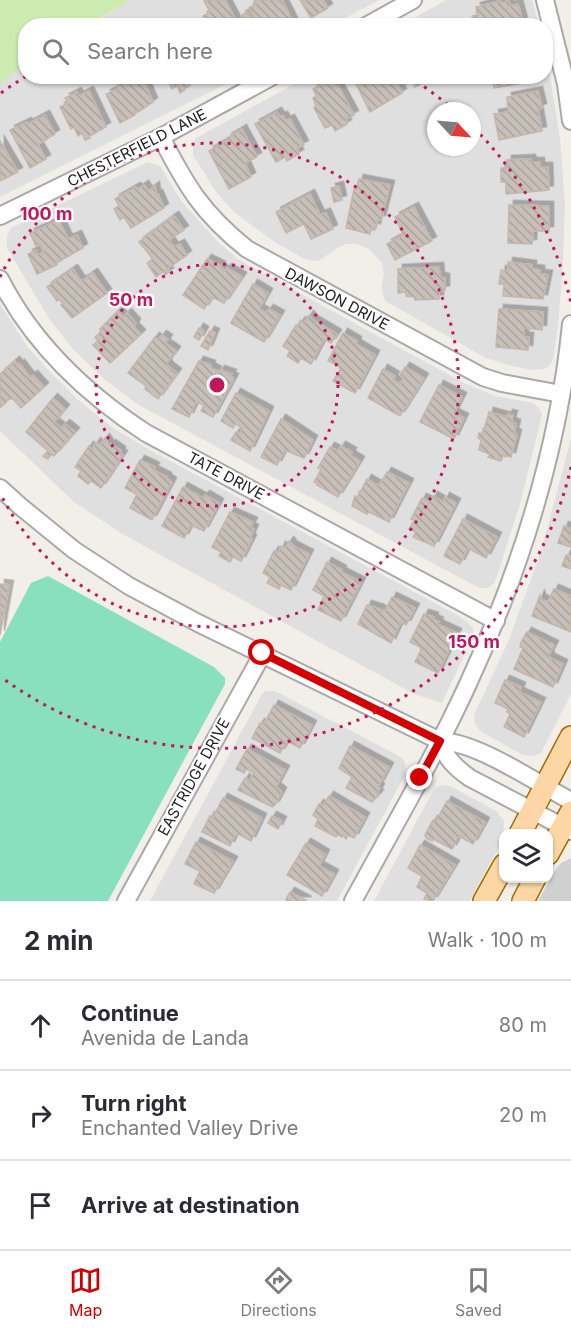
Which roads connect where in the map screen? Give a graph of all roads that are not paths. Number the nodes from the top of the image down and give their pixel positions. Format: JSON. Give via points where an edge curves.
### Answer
{"nodes":[{"id":1,"x":413,"y":0,"type":"edge"},
{"id":2,"x":545,"y":0,"type":"edge"},
{"id":3,"x":380,"y":18,"type":"edge"},
{"id":4,"x":550,"y":18,"type":"edge"},
{"id":5,"x":553,"y":32,"type":"edge"},
{"id":6,"x":258,"y":84,"type":"edge"},
{"id":7,"x":571,"y":121,"type":"edge"},
{"id":8,"x":161,"y":137,"type":"junction"},
{"id":9,"x":0,"y":216,"type":"edge"},
{"id":10,"x":0,"y":279,"type":"edge"},
{"id":11,"x":571,"y":324,"type":"edge"},
{"id":12,"x":561,"y":394,"type":"junction"},
{"id":13,"x":0,"y":488,"type":"edge"},
{"id":14,"x":496,"y":621,"type":"junction"},
{"id":15,"x":262,"y":653,"type":"junction"},
{"id":16,"x":571,"y":737,"type":"edge"},
{"id":17,"x":440,"y":741,"type":"junction"},
{"id":18,"x":545,"y":788,"type":"junction"},
{"id":19,"x":571,"y":801,"type":"edge"},
{"id":20,"x":532,"y":811,"type":"junction"},
{"id":21,"x":568,"y":824,"type":"edge"},
{"id":22,"x":523,"y":829,"type":"edge"},
{"id":23,"x":553,"y":848,"type":"edge"},
{"id":24,"x":499,"y":874,"type":"edge"},
{"id":25,"x":533,"y":883,"type":"edge"},
{"id":26,"x":126,"y":901,"type":"edge"},
{"id":27,"x":354,"y":901,"type":"edge"},
{"id":28,"x":484,"y":901,"type":"edge"},
{"id":29,"x":523,"y":901,"type":"edge"}],
"edges":[{"from":1,"to":3,"type":"street"},
{"from":2,"to":4,"type":"street"},
{"from":5,"to":7,"type":"street"},
{"from":6,"to":8,"type":"street","name":"CHESTERFIELD LANE"},
{"from":8,"to":9,"type":"street","name":"CHESTERFIELD LANE"},
{"from":8,"to":12,"type":"street","name":"DAWSON DRIVE","via":[[202,207],[247,249],[483,377]]},
{"from":10,"to":14,"type":"street","name":"TATE DRIVE","via":[[52,356],[112,410],[146,433]]},
{"from":11,"to":12,"type":"street"},
{"from":12,"to":14,"type":"street","via":[[538,494]]},
{"from":13,"to":15,"type":"street","via":[[74,550],[129,586]]},
{"from":14,"to":17,"type":"street"},
{"from":15,"to":17,"type":"street"},
{"from":15,"to":26,"type":"street","name":"EASTRIDGE DRIVE"},
{"from":16,"to":18,"type":"main road"},
{"from":17,"to":18,"type":"street","via":[[484,753]]},
{"from":17,"to":20,"type":"street","via":[[443,752],[463,773]]},
{"from":17,"to":27,"type":"street"},
{"from":18,"to":19,"type":"street"},
{"from":18,"to":20,"type":"main road"},
{"from":20,"to":21,"type":"street"},
{"from":20,"to":22,"type":"main road"},
{"from":21,"to":23,"type":"main road"},
{"from":24,"to":28,"type":"main road"},
{"from":25,"to":29,"type":"main road"}]}
